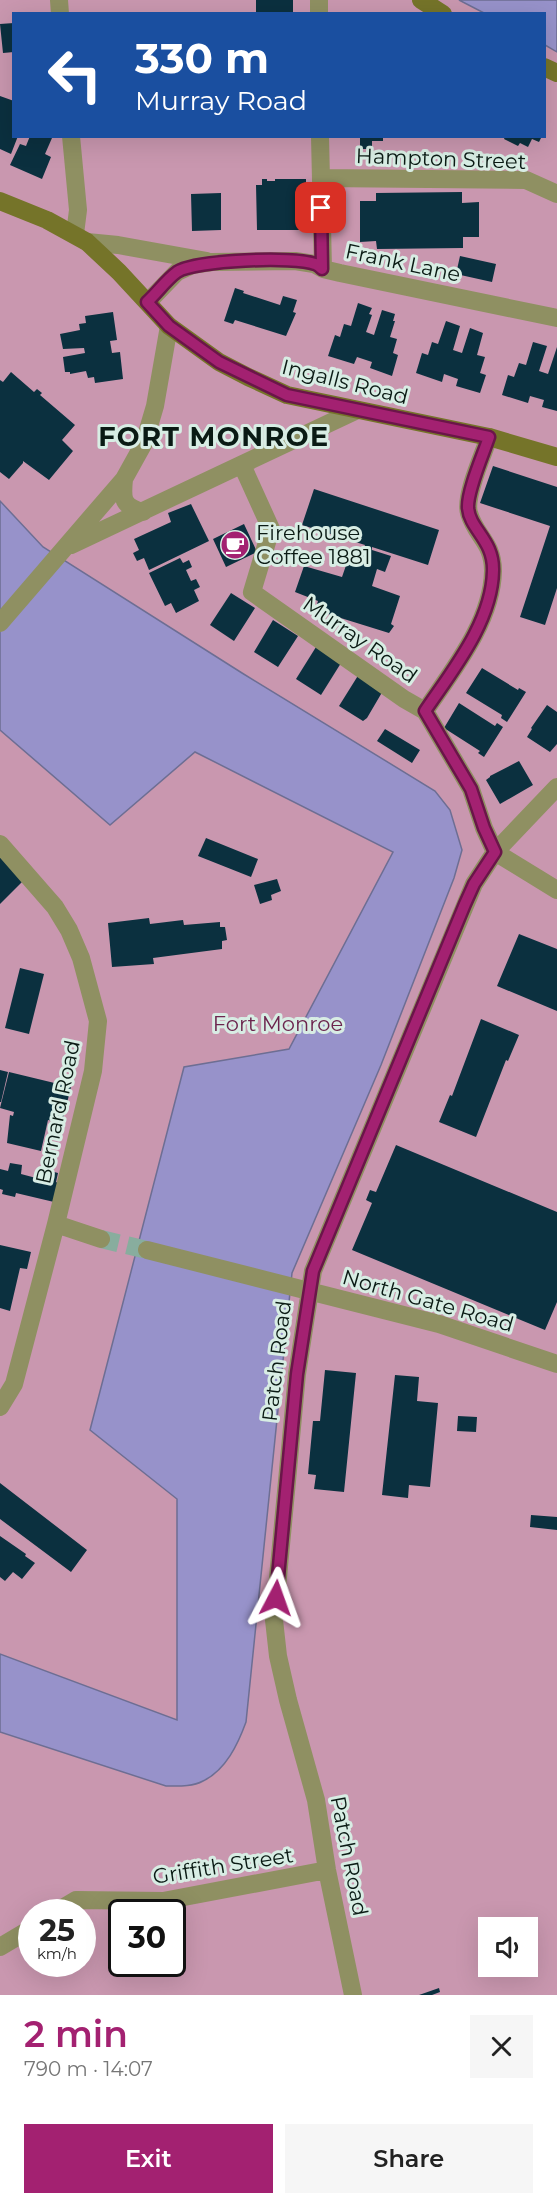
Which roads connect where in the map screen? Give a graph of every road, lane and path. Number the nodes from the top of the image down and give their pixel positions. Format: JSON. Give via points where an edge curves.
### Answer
{"nodes":[{"id":1,"x":421,"y":0,"type":"edge"},
{"id":2,"x":440,"y":12,"type":"edge"},
{"id":3,"x":71,"y":138,"type":"edge"},
{"id":4,"x":320,"y":138,"type":"edge"},
{"id":5,"x":321,"y":178,"type":"junction"},
{"id":6,"x":557,"y":195,"type":"edge"},
{"id":7,"x":0,"y":201,"type":"edge"},
{"id":8,"x":81,"y":238,"type":"junction"},
{"id":9,"x":212,"y":262,"type":"junction"},
{"id":10,"x":322,"y":269,"type":"junction"},
{"id":11,"x":147,"y":302,"type":"junction"},
{"id":12,"x":557,"y":318,"type":"edge"},
{"id":13,"x":169,"y":326,"type":"junction"},
{"id":14,"x":357,"y":410,"type":"junction"},
{"id":15,"x":489,"y":437,"type":"junction"},
{"id":16,"x":557,"y":457,"type":"edge"},
{"id":17,"x":242,"y":465,"type":"junction"},
{"id":18,"x":124,"y":479,"type":"junction"},
{"id":19,"x":143,"y":512,"type":"junction"},
{"id":20,"x":63,"y":548,"type":"junction"},
{"id":21,"x":0,"y":623,"type":"edge"},
{"id":22,"x":425,"y":711,"type":"junction"},
{"id":23,"x":557,"y":787,"type":"edge"},
{"id":24,"x":0,"y":844,"type":"edge"},
{"id":25,"x":495,"y":852,"type":"junction"},
{"id":26,"x":557,"y":890,"type":"edge"},
{"id":27,"x":56,"y":1224,"type":"junction"},
{"id":28,"x":101,"y":1239,"type":"tunnel mouth"},
{"id":29,"x":147,"y":1250,"type":"tunnel mouth"},
{"id":30,"x":303,"y":1289,"type":"junction"},
{"id":31,"x":557,"y":1364,"type":"edge"},
{"id":32,"x":0,"y":1407,"type":"edge"},
{"id":33,"x":327,"y":1870,"type":"junction"},
{"id":34,"x":96,"y":1900,"type":"edge"},
{"id":35,"x":18,"y":1936,"type":"edge"},
{"id":36,"x":0,"y":1947,"type":"edge"},
{"id":37,"x":353,"y":1995,"type":"edge"}],
"edges":[{"from":1,"to":2,"type":"street"},
{"from":3,"to":8,"type":"street"},
{"from":4,"to":5,"type":"street"},
{"from":5,"to":6,"type":"street","name":"Hampton Street","via":[[526,180]]},
{"from":5,"to":10,"type":"street"},
{"from":7,"to":8,"type":"street","name":"Ingalls Road"},
{"from":8,"to":9,"type":"street"},
{"from":8,"to":11,"type":"street","name":"Ingalls Road"},
{"from":9,"to":10,"type":"street","name":"Frank Lane","via":[[295,261]]},
{"from":9,"to":11,"type":"street","name":"Frank Lane","via":[[177,272]]},
{"from":10,"to":12,"type":"street","name":"Frank Lane"},
{"from":11,"to":13,"type":"street","name":"Ingalls Road"},
{"from":13,"to":14,"type":"street","name":"Ingalls Road","via":[[219,362],[287,395]]},
{"from":13,"to":18,"type":"street","via":[[155,406],[144,443]]},
{"from":14,"to":15,"type":"street","name":"Ingalls Road"},
{"from":14,"to":17,"type":"street"},
{"from":15,"to":16,"type":"street","name":"Ingalls Road"},
{"from":15,"to":22,"type":"street","via":[[468,507],[492,553],[492,583],[472,641]]},
{"from":17,"to":19,"type":"street"},
{"from":17,"to":22,"type":"street","name":"Murray Road","via":[[271,529],[252,592]]},
{"from":18,"to":19,"type":"street","via":[[125,502],[131,509]]},
{"from":18,"to":20,"type":"street"},
{"from":19,"to":20,"type":"street"},
{"from":20,"to":21,"type":"street"},
{"from":22,"to":25,"type":"street","name":"Murray Road","via":[[471,789]]},
{"from":23,"to":25,"type":"street","name":"Patch Road"},
{"from":24,"to":27,"type":"street","name":"Bernard Road","via":[[51,901],[69,930],[98,1021],[95,1061]]},
{"from":25,"to":26,"type":"street"},
{"from":25,"to":30,"type":"street","name":"Patch Road","via":[[474,884]]},
{"from":27,"to":28,"type":"street"},
{"from":27,"to":32,"type":"street","name":"Bernard Road","via":[[15,1384]]},
{"from":29,"to":30,"type":"street","name":"North Gate Road"},
{"from":30,"to":31,"type":"street","name":"North Gate Road","via":[[439,1324]]},
{"from":30,"to":33,"type":"street","name":"Patch Road","via":[[274,1620],[288,1700],[316,1800]]},
{"from":33,"to":34,"type":"street","name":"Griffith Street","via":[[163,1901]]},
{"from":33,"to":37,"type":"street","name":"Patch Road"},
{"from":35,"to":36,"type":"street"}]}
